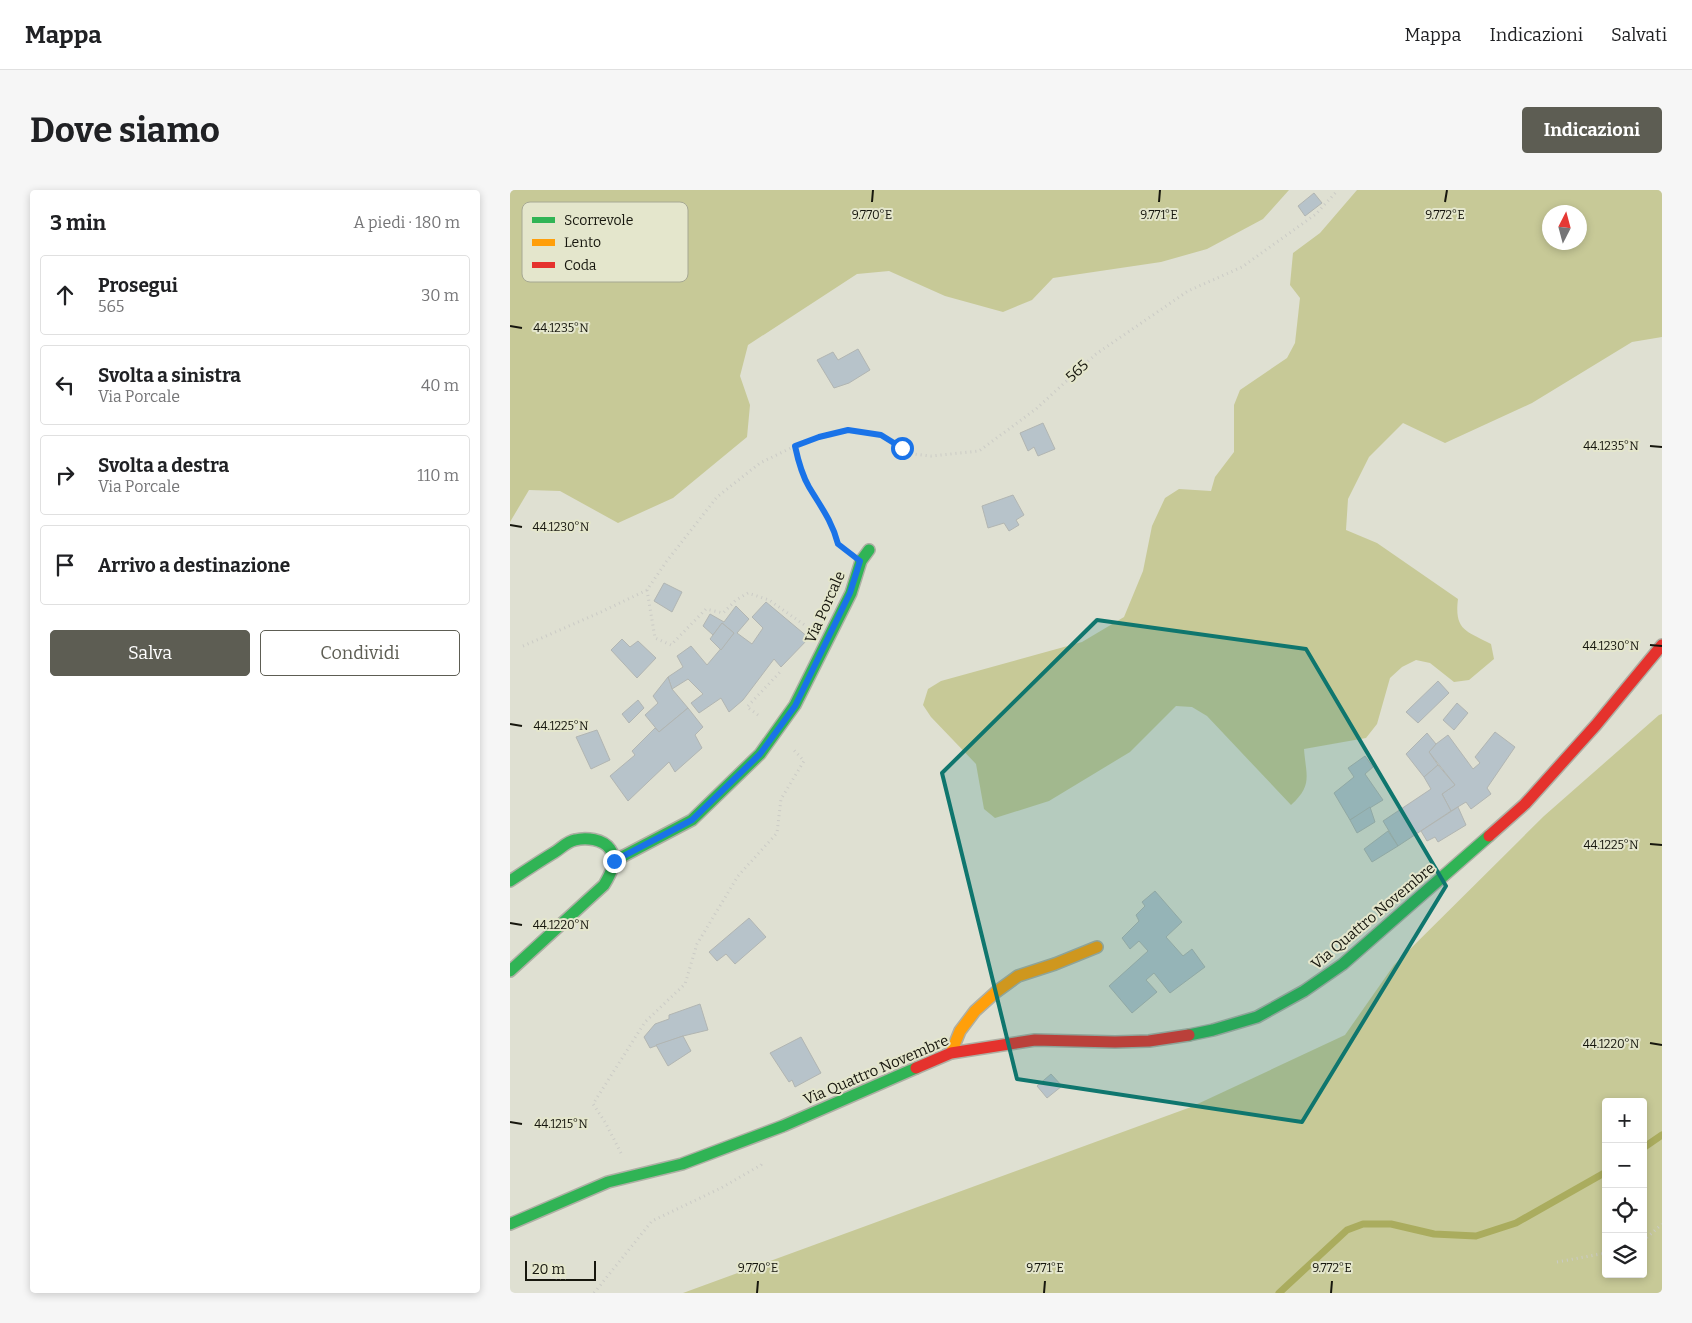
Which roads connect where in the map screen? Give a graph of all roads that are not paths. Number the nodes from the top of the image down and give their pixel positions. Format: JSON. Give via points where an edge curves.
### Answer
{"nodes":[{"id":1,"x":869,"y":550,"type":"dead end"},
{"id":2,"x":1662,"y":645,"type":"edge"},
{"id":3,"x":614,"y":861,"type":"junction"},
{"id":4,"x":510,"y":881,"type":"edge"},
{"id":5,"x":1098,"y":947,"type":"dead end"},
{"id":6,"x":510,"y":971,"type":"edge"},
{"id":7,"x":951,"y":1052,"type":"junction"},
{"id":8,"x":510,"y":1224,"type":"edge"}],
"edges":[{"from":1,"to":3,"type":"street","name":"Via Porcale","via":[[860,561],[850,593],[795,706],[760,754],[692,820]]},
{"from":2,"to":7,"type":"street","name":"Via Quattro Novembre","via":[[1525,804],[1343,964],[1304,991],[1257,1017],[1175,1038],[1115,1042],[1035,1040]]},
{"from":3,"to":4,"type":"street","via":[[610,846],[604,842],[584,838],[573,840]]},
{"from":3,"to":6,"type":"street","via":[[604,885]]},
{"from":5,"to":7,"type":"street","via":[[1018,976],[975,1011],[960,1031]]},
{"from":7,"to":8,"type":"street","name":"Via Quattro Novembre","via":[[783,1126],[682,1164],[608,1182]]}]}
